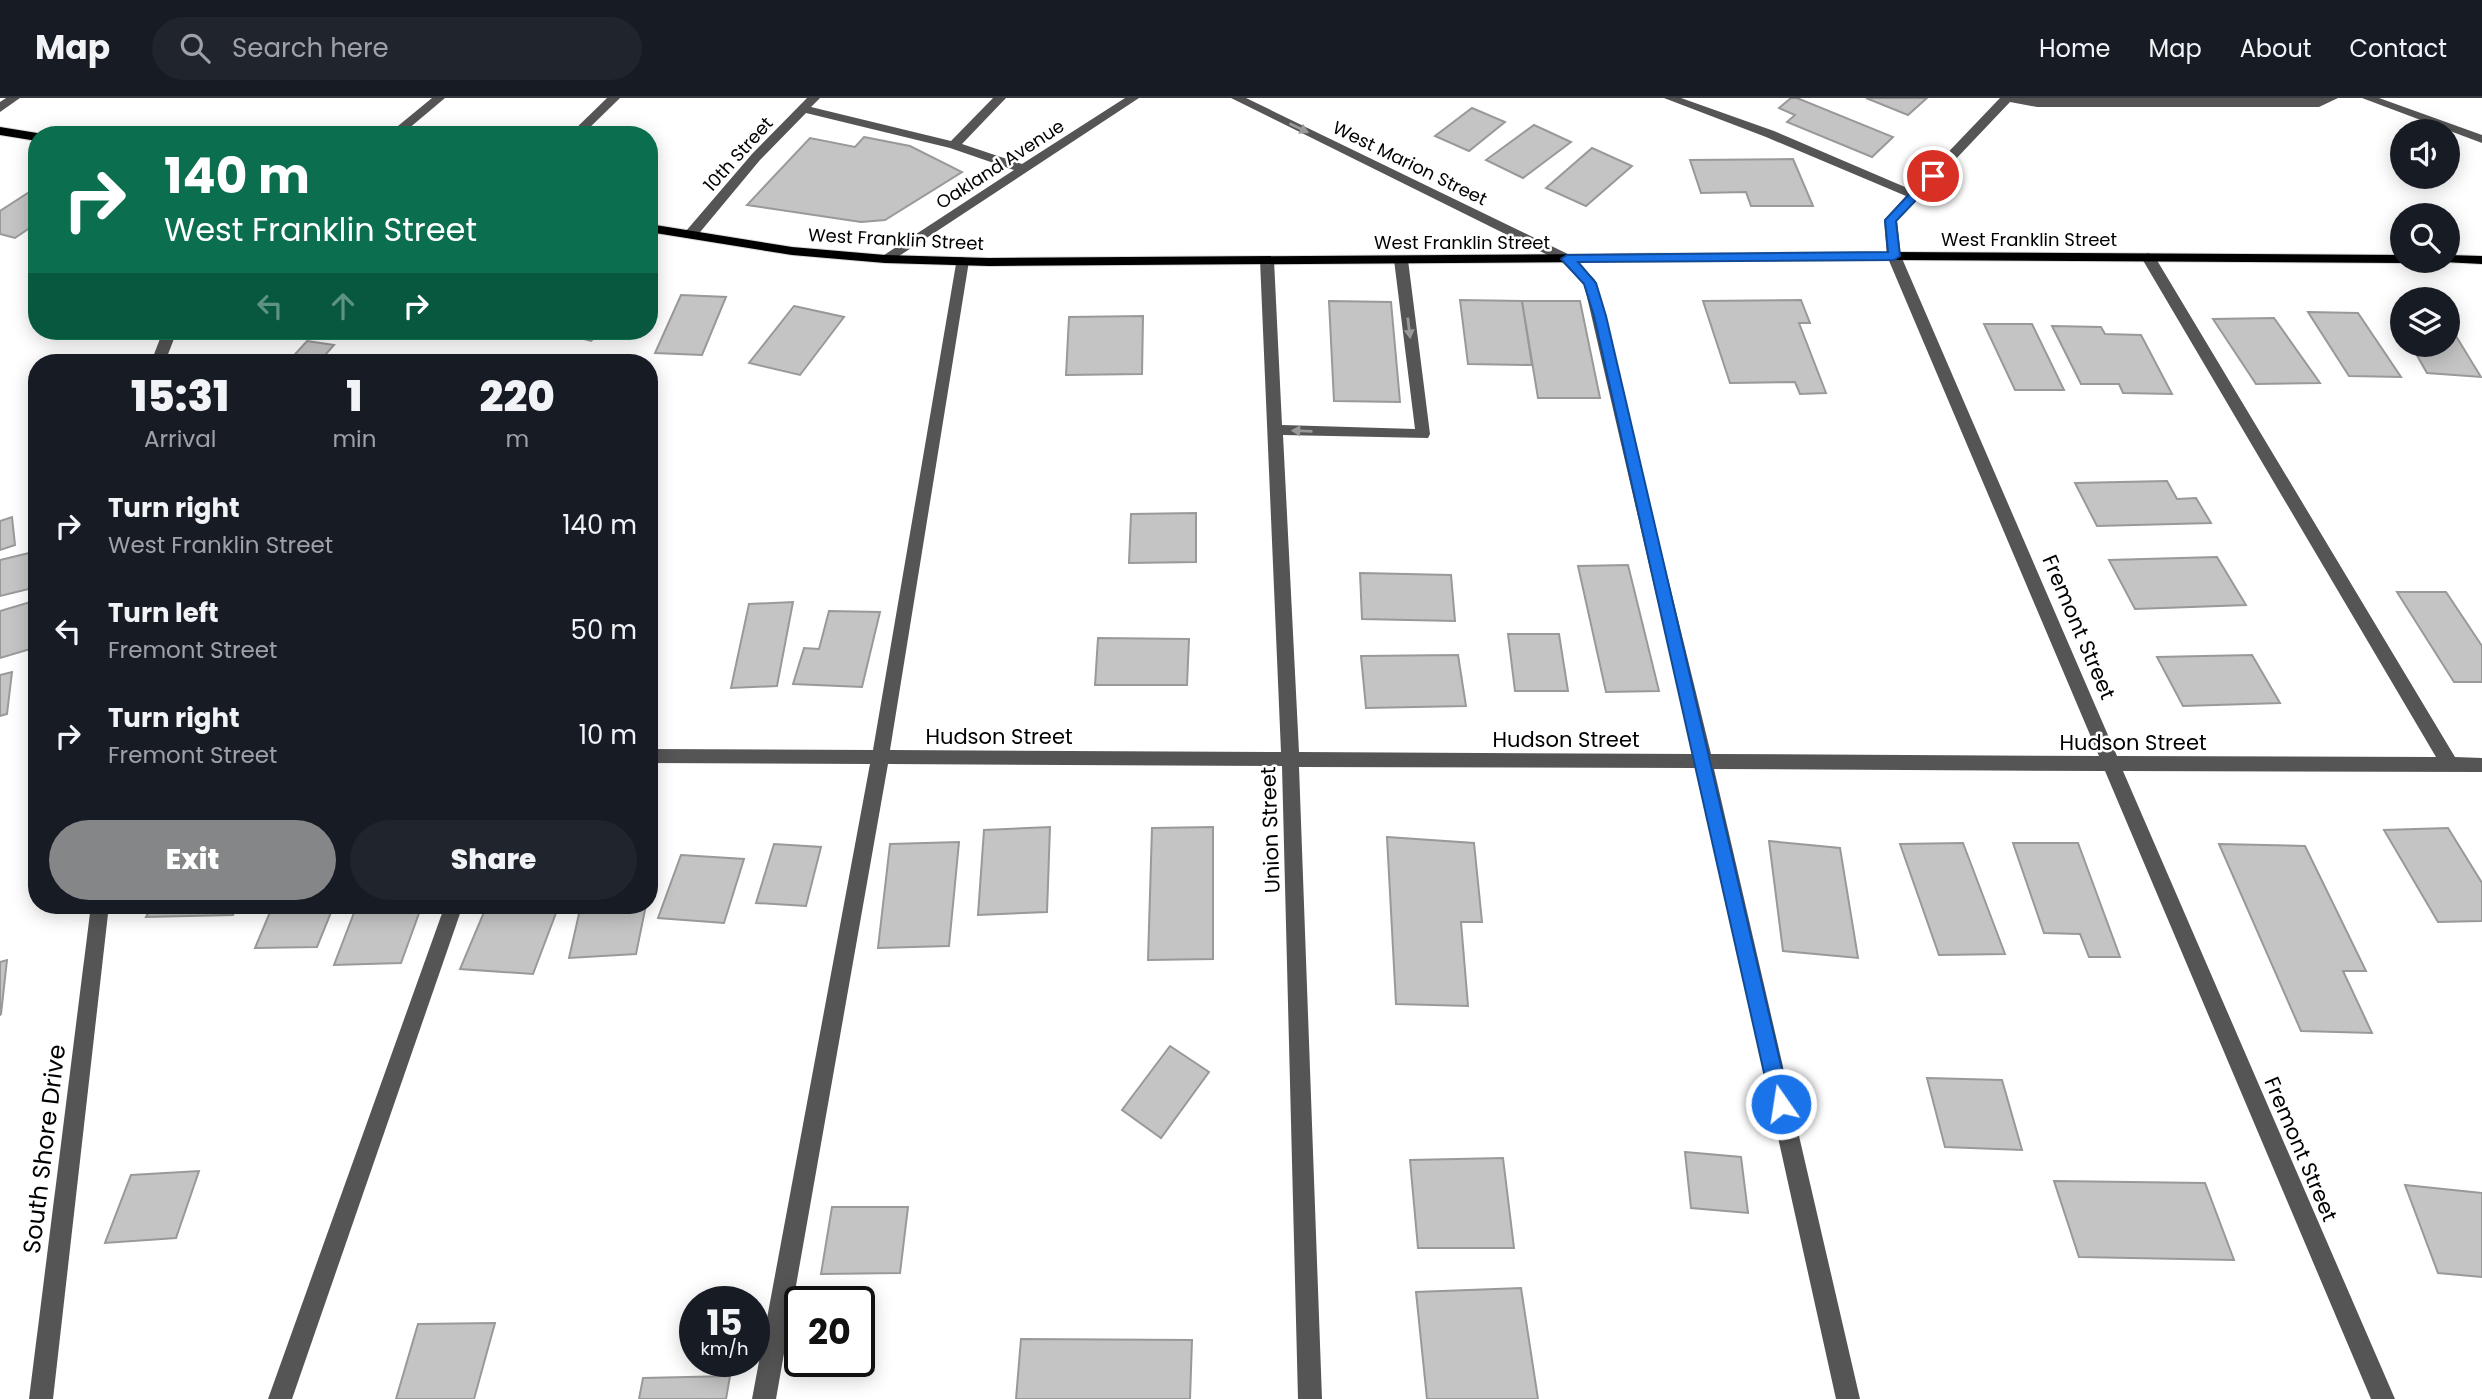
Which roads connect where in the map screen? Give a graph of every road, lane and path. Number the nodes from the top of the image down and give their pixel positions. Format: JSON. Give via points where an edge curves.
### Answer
{"nodes":[{"id":1,"x":14,"y":98,"type":"edge"},
{"id":2,"x":439,"y":98,"type":"edge"},
{"id":3,"x":614,"y":98,"type":"edge"},
{"id":4,"x":814,"y":98,"type":"edge"},
{"id":5,"x":1000,"y":98,"type":"edge"},
{"id":6,"x":1133,"y":98,"type":"edge"},
{"id":7,"x":1237,"y":98,"type":"edge"},
{"id":8,"x":1670,"y":98,"type":"edge"},
{"id":9,"x":2007,"y":98,"type":"edge"},
{"id":10,"x":2332,"y":98,"type":"edge"},
{"id":11,"x":2368,"y":98,"type":"edge"},
{"id":12,"x":0,"y":107,"type":"edge"},
{"id":13,"x":803,"y":109,"type":"junction"},
{"id":14,"x":404,"y":126,"type":"edge"},
{"id":15,"x":584,"y":126,"type":"edge"},
{"id":16,"x":0,"y":131,"type":"edge"},
{"id":17,"x":2480,"y":134,"type":"edge"},
{"id":18,"x":28,"y":136,"type":"edge"},
{"id":19,"x":954,"y":145,"type":"junction"},
{"id":20,"x":1024,"y":169,"type":"junction"},
{"id":21,"x":1914,"y":195,"type":"junction"},
{"id":22,"x":658,"y":229,"type":"edge"},
{"id":23,"x":691,"y":234,"type":"junction"},
{"id":24,"x":1894,"y":256,"type":"junction"},
{"id":25,"x":2148,"y":257,"type":"junction"},
{"id":26,"x":885,"y":259,"type":"junction"},
{"id":27,"x":1567,"y":259,"type":"junction"},
{"id":28,"x":2390,"y":259,"type":"edge"},
{"id":29,"x":2460,"y":259,"type":"edge"},
{"id":30,"x":1266,"y":260,"type":"junction"},
{"id":31,"x":1401,"y":260,"type":"junction"},
{"id":32,"x":2482,"y":260,"type":"edge"},
{"id":33,"x":962,"y":261,"type":"junction"},
{"id":34,"x":1274,"y":430,"type":"junction"},
{"id":35,"x":658,"y":756,"type":"edge"},
{"id":36,"x":880,"y":758,"type":"junction"},
{"id":37,"x":1290,"y":761,"type":"junction"},
{"id":38,"x":1704,"y":763,"type":"junction"},
{"id":39,"x":2112,"y":765,"type":"junction"},
{"id":40,"x":2450,"y":765,"type":"junction"},
{"id":41,"x":2482,"y":765,"type":"edge"},
{"id":42,"x":99,"y":914,"type":"edge"},
{"id":43,"x":451,"y":914,"type":"edge"},
{"id":44,"x":41,"y":1399,"type":"edge"},
{"id":45,"x":280,"y":1399,"type":"edge"},
{"id":46,"x":764,"y":1399,"type":"edge"},
{"id":47,"x":1310,"y":1399,"type":"edge"},
{"id":48,"x":1847,"y":1399,"type":"edge"},
{"id":49,"x":2383,"y":1399,"type":"edge"}],
"edges":[{"from":1,"to":12,"type":"street"},
{"from":2,"to":14,"type":"street"},
{"from":3,"to":15,"type":"street"},
{"from":4,"to":13,"type":"street","name":"10th Street"},
{"from":5,"to":19,"type":"street"},
{"from":6,"to":20,"type":"street","name":"Oakland Avenue"},
{"from":7,"to":27,"type":"street","name":"West Marion Street","one_way":true},
{"from":8,"to":21,"type":"street"},
{"from":9,"to":10,"type":"street","via":[[2037,103],[2319,103]]},
{"from":9,"to":21,"type":"street","name":"Fremont Street"},
{"from":11,"to":17,"type":"street"},
{"from":13,"to":19,"type":"street"},
{"from":13,"to":23,"type":"street","name":"10th Street"},
{"from":16,"to":18,"type":"main road"},
{"from":19,"to":20,"type":"street"},
{"from":20,"to":26,"type":"street","name":"Oakland Avenue"},
{"from":21,"to":24,"type":"street","name":"Fremont Street","via":[[1891,220]]},
{"from":22,"to":23,"type":"main road","name":"West Franklin Street"},
{"from":23,"to":26,"type":"main road","name":"West Franklin Street","via":[[792,251]]},
{"from":24,"to":25,"type":"main road","name":"West Franklin Street"},
{"from":24,"to":27,"type":"main road","name":"West Franklin Street"},
{"from":24,"to":39,"type":"street","name":"Fremont Street"},
{"from":25,"to":28,"type":"main road","name":"West Franklin Street"},
{"from":25,"to":40,"type":"street"},
{"from":26,"to":33,"type":"main road","name":"West Franklin Street"},
{"from":27,"to":31,"type":"main road","name":"West Franklin Street"},
{"from":27,"to":38,"type":"street","via":[[1590,283],[1600,316]]},
{"from":29,"to":32,"type":"main road"},
{"from":30,"to":31,"type":"main road","name":"West Franklin Street"},
{"from":30,"to":33,"type":"main road","name":"West Franklin Street"},
{"from":30,"to":34,"type":"street","name":"Union Street"},
{"from":31,"to":34,"type":"street","one_way":true,"via":[[1423,434]]},
{"from":33,"to":36,"type":"street"},
{"from":34,"to":37,"type":"street","name":"Union Street"},
{"from":35,"to":36,"type":"street","name":"Hudson Street"},
{"from":36,"to":37,"type":"street","name":"Hudson Street"},
{"from":36,"to":46,"type":"street"},
{"from":37,"to":38,"type":"street","name":"Hudson Street"},
{"from":37,"to":47,"type":"street","name":"Union Street"},
{"from":38,"to":39,"type":"street","name":"Hudson Street"},
{"from":38,"to":48,"type":"street"},
{"from":39,"to":40,"type":"street","name":"Hudson Street"},
{"from":39,"to":49,"type":"street","name":"Fremont Street"},
{"from":40,"to":41,"type":"street","name":"Hudson Street"},
{"from":42,"to":44,"type":"street","name":"South Shore Drive"},
{"from":43,"to":45,"type":"street"}]}
